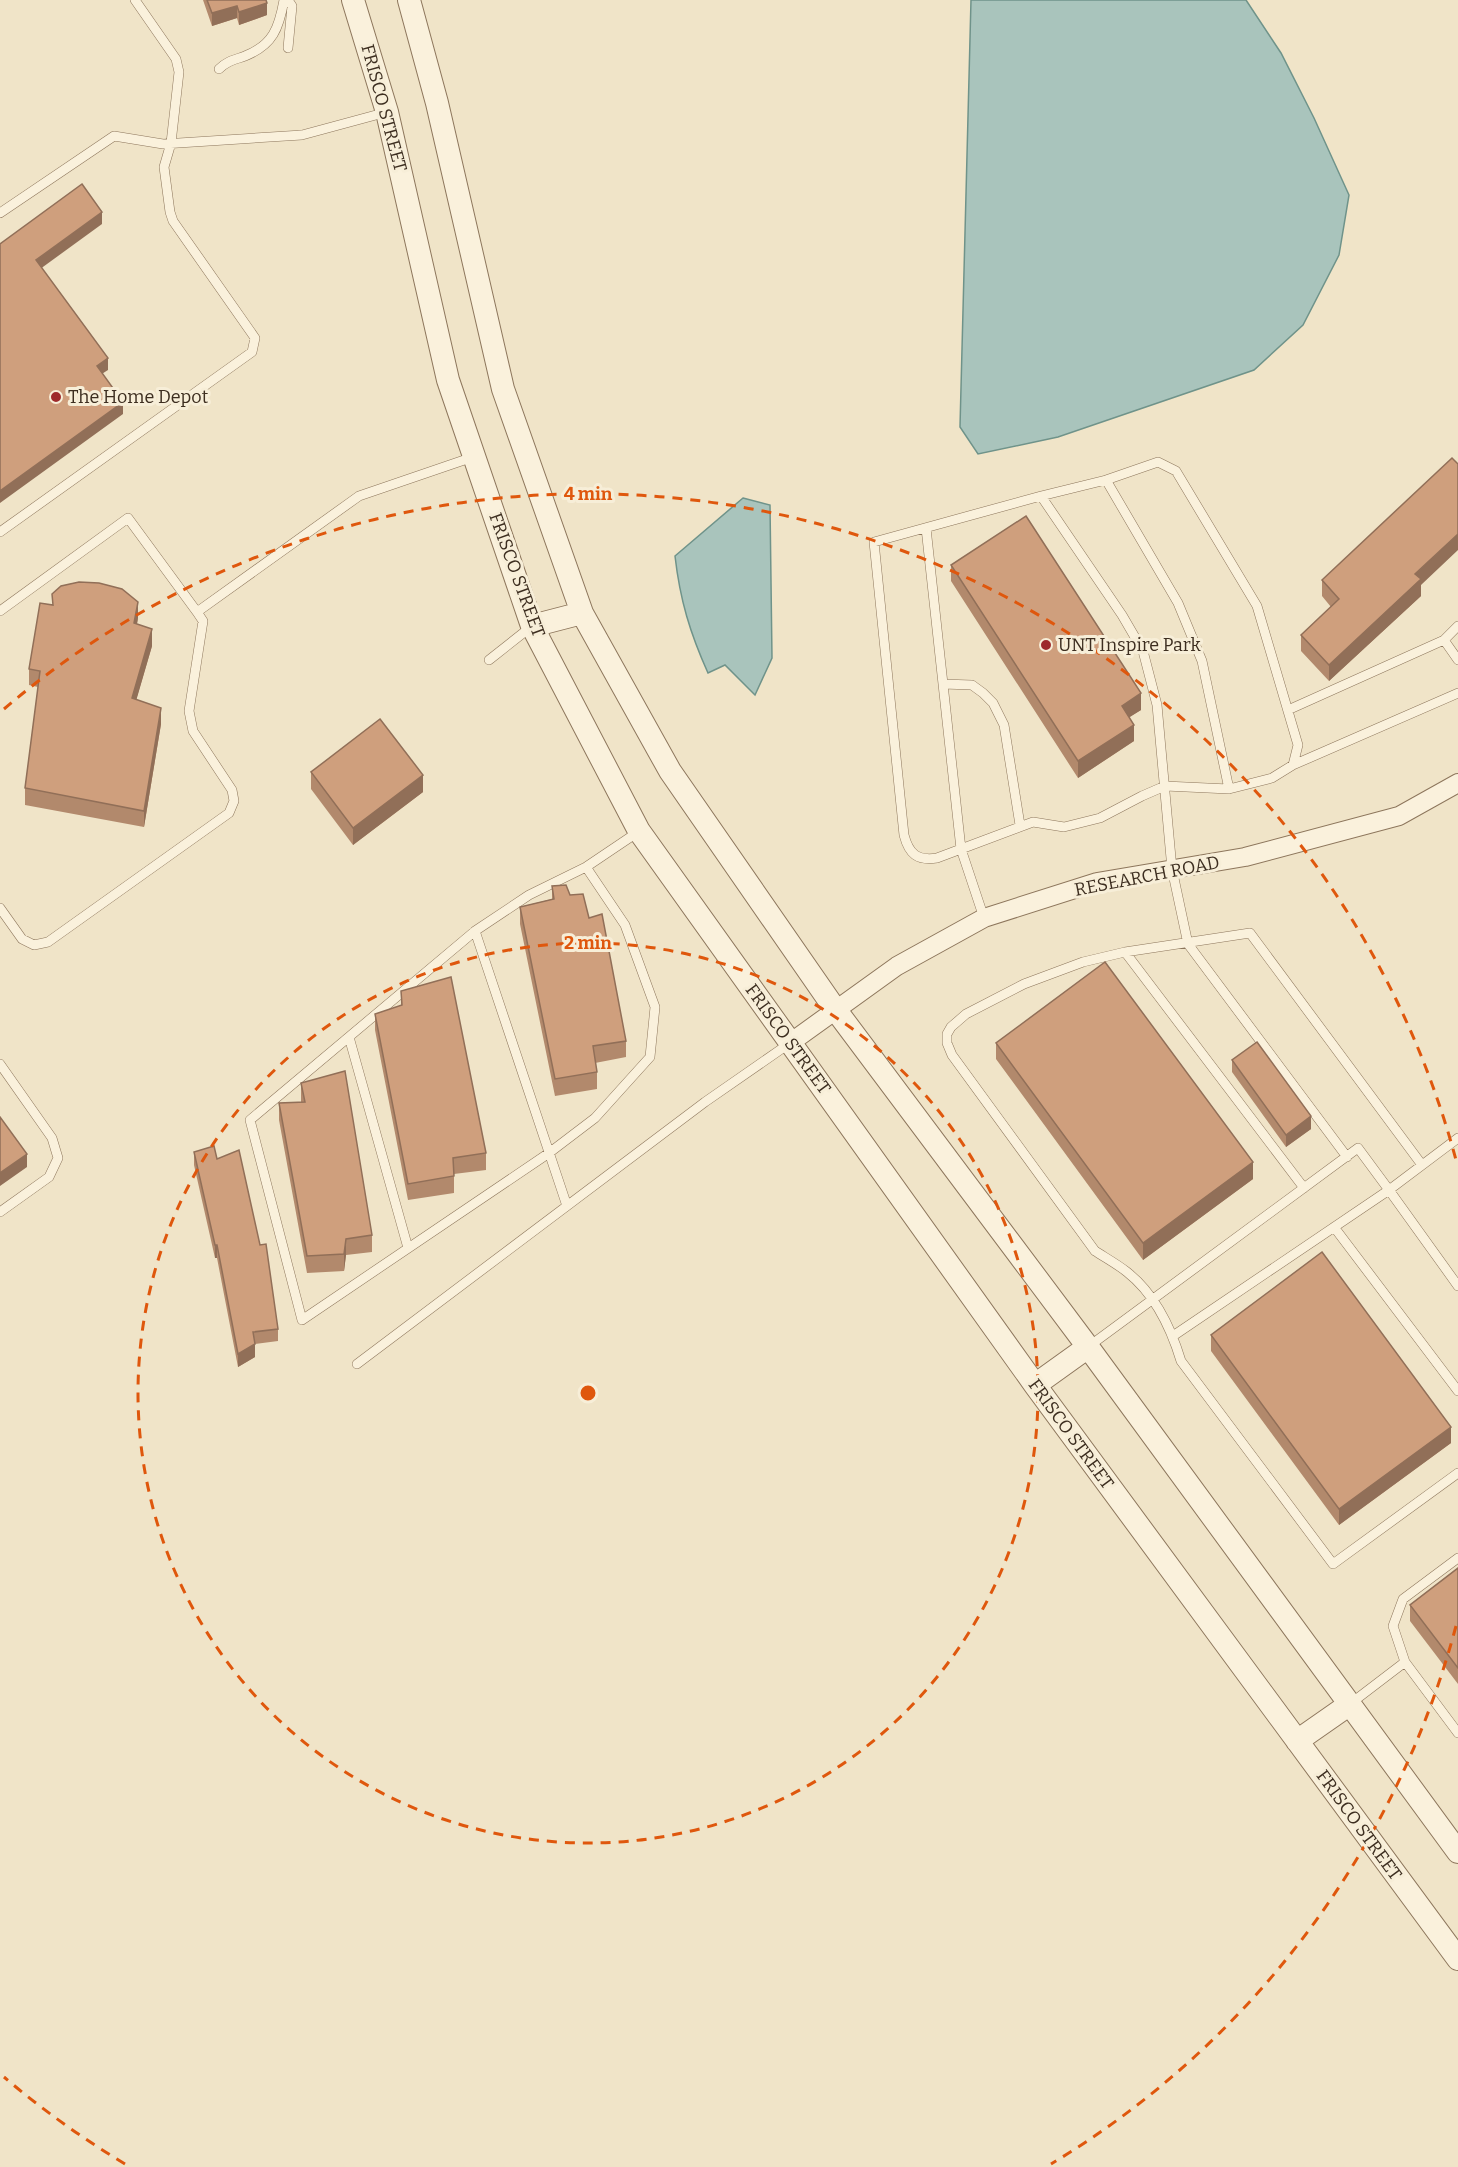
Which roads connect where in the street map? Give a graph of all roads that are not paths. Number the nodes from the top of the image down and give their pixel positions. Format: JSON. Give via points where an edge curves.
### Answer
{"nodes":[{"id":1,"x":150,"y":0,"type":"edge"},
{"id":2,"x":286,"y":0,"type":"edge"},
{"id":3,"x":354,"y":0,"type":"edge"},
{"id":4,"x":409,"y":0,"type":"edge"},
{"id":5,"x":137,"y":2,"type":"edge"},
{"id":6,"x":288,"y":48,"type":"dead end"},
{"id":7,"x":219,"y":69,"type":"dead end"},
{"id":8,"x":387,"y":112,"type":"junction"},
{"id":9,"x":171,"y":143,"type":"junction"},
{"id":10,"x":0,"y":213,"type":"edge"},
{"id":11,"x":474,"y":456,"type":"junction"},
{"id":12,"x":1106,"y":480,"type":"junction"},
{"id":13,"x":1041,"y":496,"type":"junction"},
{"id":14,"x":926,"y":528,"type":"junction"},
{"id":15,"x":0,"y":532,"type":"edge"},
{"id":16,"x":0,"y":611,"type":"edge"},
{"id":17,"x":197,"y":612,"type":"junction"},
{"id":18,"x":582,"y":613,"type":"junction"},
{"id":19,"x":532,"y":626,"type":"junction"},
{"id":20,"x":1458,"y":626,"type":"edge"},
{"id":21,"x":1444,"y":640,"type":"junction"},
{"id":22,"x":489,"y":660,"type":"dead end"},
{"id":23,"x":1458,"y":660,"type":"edge"},
{"id":24,"x":943,"y":684,"type":"junction"},
{"id":25,"x":1458,"y":693,"type":"edge"},
{"id":26,"x":1288,"y":710,"type":"junction"},
{"id":27,"x":1293,"y":765,"type":"junction"},
{"id":28,"x":1458,"y":783,"type":"edge"},
{"id":29,"x":1165,"y":786,"type":"junction"},
{"id":30,"x":1229,"y":789,"type":"junction"},
{"id":31,"x":1020,"y":825,"type":"junction"},
{"id":32,"x":639,"y":831,"type":"junction"},
{"id":33,"x":961,"y":849,"type":"junction"},
{"id":34,"x":586,"y":867,"type":"junction"},
{"id":35,"x":1172,"y":869,"type":"junction"},
{"id":36,"x":0,"y":908,"type":"edge"},
{"id":37,"x":984,"y":918,"type":"junction"},
{"id":38,"x":475,"y":931,"type":"junction"},
{"id":39,"x":1188,"y":944,"type":"junction"},
{"id":40,"x":1125,"y":952,"type":"junction"},
{"id":41,"x":835,"y":1009,"type":"junction"},
{"id":42,"x":349,"y":1037,"type":"junction"},
{"id":43,"x":790,"y":1043,"type":"junction"},
{"id":44,"x":0,"y":1064,"type":"edge"},
{"id":45,"x":1458,"y":1138,"type":"edge"},
{"id":46,"x":549,"y":1153,"type":"junction"},
{"id":47,"x":1347,"y":1157,"type":"junction"},
{"id":48,"x":1422,"y":1165,"type":"junction"},
{"id":49,"x":1304,"y":1188,"type":"junction"},
{"id":50,"x":1389,"y":1190,"type":"junction"},
{"id":51,"x":567,"y":1206,"type":"junction"},
{"id":52,"x":0,"y":1212,"type":"edge"},
{"id":53,"x":1334,"y":1227,"type":"junction"},
{"id":54,"x":408,"y":1248,"type":"junction"},
{"id":55,"x":1458,"y":1286,"type":"edge"},
{"id":56,"x":1153,"y":1300,"type":"junction"},
{"id":57,"x":1173,"y":1336,"type":"junction"},
{"id":58,"x":1088,"y":1347,"type":"junction"},
{"id":59,"x":357,"y":1364,"type":"dead end"},
{"id":60,"x":1035,"y":1385,"type":"junction"},
{"id":61,"x":1458,"y":1391,"type":"edge"},
{"id":62,"x":1458,"y":1473,"type":"edge"},
{"id":63,"x":1458,"y":1558,"type":"edge"},
{"id":64,"x":1405,"y":1662,"type":"junction"},
{"id":65,"x":1350,"y":1704,"type":"junction"},
{"id":66,"x":1458,"y":1733,"type":"edge"},
{"id":67,"x":1297,"y":1741,"type":"junction"},
{"id":68,"x":1458,"y":1852,"type":"edge"},
{"id":69,"x":1458,"y":1959,"type":"edge"}],
"edges":[{"from":1,"to":5,"type":"lane"},
{"from":2,"to":6,"type":"lane","via":[[292,6]]},
{"from":2,"to":7,"type":"lane","via":[[273,36],[257,51],[228,61]]},
{"from":3,"to":8,"type":"street","name":"FRISCO STREET"},
{"from":4,"to":18,"type":"street","via":[[437,103],[503,389]]},
{"from":5,"to":9,"type":"lane","via":[[176,59],[179,72]]},
{"from":8,"to":9,"type":"lane","via":[[302,135]]},
{"from":8,"to":11,"type":"street","name":"FRISCO STREET","via":[[448,380]]},
{"from":9,"to":10,"type":"lane","via":[[114,136]]},
{"from":9,"to":15,"type":"lane","via":[[164,167],[173,221],[255,338],[252,352]]},
{"from":11,"to":17,"type":"lane","via":[[359,496]]},
{"from":11,"to":19,"type":"street","name":"FRISCO STREET"},
{"from":12,"to":13,"type":"lane"},
{"from":12,"to":26,"type":"lane","via":[[1158,462],[1176,471],[1257,606]]},
{"from":12,"to":30,"type":"lane","via":[[1178,603],[1202,661]]},
{"from":13,"to":14,"type":"lane"},
{"from":13,"to":29,"type":"lane","via":[[1143,651],[1157,705]]},
{"from":14,"to":24,"type":"lane"},
{"from":14,"to":33,"type":"lane","via":[[874,542],[904,835],[914,856],[927,860]]},
{"from":16,"to":17,"type":"lane","via":[[128,518]]},
{"from":17,"to":36,"type":"lane","via":[[203,621],[189,711],[193,731],[232,790],[230,813],[48,942],[34,945],[22,939]]},
{"from":18,"to":19,"type":"street"},
{"from":18,"to":41,"type":"street","via":[[670,771]]},
{"from":19,"to":22,"type":"lane"},
{"from":19,"to":32,"type":"street","name":"FRISCO STREET"},
{"from":20,"to":21,"type":"lane"},
{"from":21,"to":23,"type":"lane"},
{"from":21,"to":26,"type":"lane"},
{"from":24,"to":31,"type":"lane","via":[[972,685],[993,703],[1004,725]]},
{"from":24,"to":33,"type":"lane"},
{"from":25,"to":27,"type":"lane"},
{"from":26,"to":27,"type":"lane","via":[[1298,745]]},
{"from":27,"to":30,"type":"lane","via":[[1272,778]]},
{"from":28,"to":35,"type":"street","name":"RESEARCH ROAD","via":[[1400,816],[1245,857]]},
{"from":29,"to":30,"type":"lane"},
{"from":29,"to":31,"type":"lane","via":[[1100,818],[1076,825]]},
{"from":29,"to":35,"type":"lane"},
{"from":31,"to":33,"type":"lane"},
{"from":32,"to":34,"type":"lane"},
{"from":32,"to":43,"type":"street","name":"FRISCO STREET"},
{"from":33,"to":37,"type":"lane"},
{"from":34,"to":38,"type":"lane","via":[[529,895]]},
{"from":34,"to":46,"type":"lane","via":[[625,925],[655,1007],[650,1056],[595,1118]]},
{"from":35,"to":37,"type":"street","name":"RESEARCH ROAD","via":[[1097,882]]},
{"from":35,"to":39,"type":"lane"},
{"from":37,"to":41,"type":"street","name":"RESEARCH ROAD","via":[[897,966]]},
{"from":38,"to":42,"type":"lane"},
{"from":38,"to":46,"type":"lane"},
{"from":39,"to":40,"type":"lane"},
{"from":39,"to":47,"type":"lane"},
{"from":39,"to":48,"type":"lane","via":[[1250,933]]},
{"from":40,"to":49,"type":"lane"},
{"from":40,"to":56,"type":"lane","via":[[1083,962],[1024,984],[966,1014],[951,1027],[947,1043],[1095,1251],[1128,1273]]},
{"from":41,"to":43,"type":"street","name":"RESEARCH ROAD"},
{"from":41,"to":58,"type":"street"},
{"from":42,"to":54,"type":"lane"},
{"from":42,"to":54,"type":"lane","via":[[250,1120],[302,1320]]},
{"from":43,"to":51,"type":"lane"},
{"from":43,"to":60,"type":"street","name":"FRISCO STREET"},
{"from":44,"to":52,"type":"lane","via":[[52,1138],[58,1158],[49,1177]]},
{"from":45,"to":48,"type":"lane"},
{"from":46,"to":51,"type":"lane"},
{"from":46,"to":54,"type":"lane"},
{"from":47,"to":49,"type":"lane"},
{"from":47,"to":50,"type":"lane","via":[[1358,1148]]},
{"from":48,"to":50,"type":"lane"},
{"from":49,"to":56,"type":"lane"},
{"from":50,"to":53,"type":"lane"},
{"from":50,"to":55,"type":"lane"},
{"from":51,"to":59,"type":"lane"},
{"from":53,"to":57,"type":"lane"},
{"from":53,"to":61,"type":"lane"},
{"from":56,"to":57,"type":"lane"},
{"from":56,"to":58,"type":"lane"},
{"from":57,"to":62,"type":"lane","via":[[1182,1361],[1333,1564]]},
{"from":58,"to":60,"type":"street"},
{"from":58,"to":65,"type":"street"},
{"from":60,"to":67,"type":"street","name":"FRISCO STREET"},
{"from":63,"to":64,"type":"lane","via":[[1403,1599],[1392,1626]]},
{"from":64,"to":65,"type":"lane"},
{"from":64,"to":66,"type":"lane"},
{"from":65,"to":67,"type":"street"},
{"from":65,"to":68,"type":"street"},
{"from":67,"to":69,"type":"street","name":"FRISCO STREET"}]}
